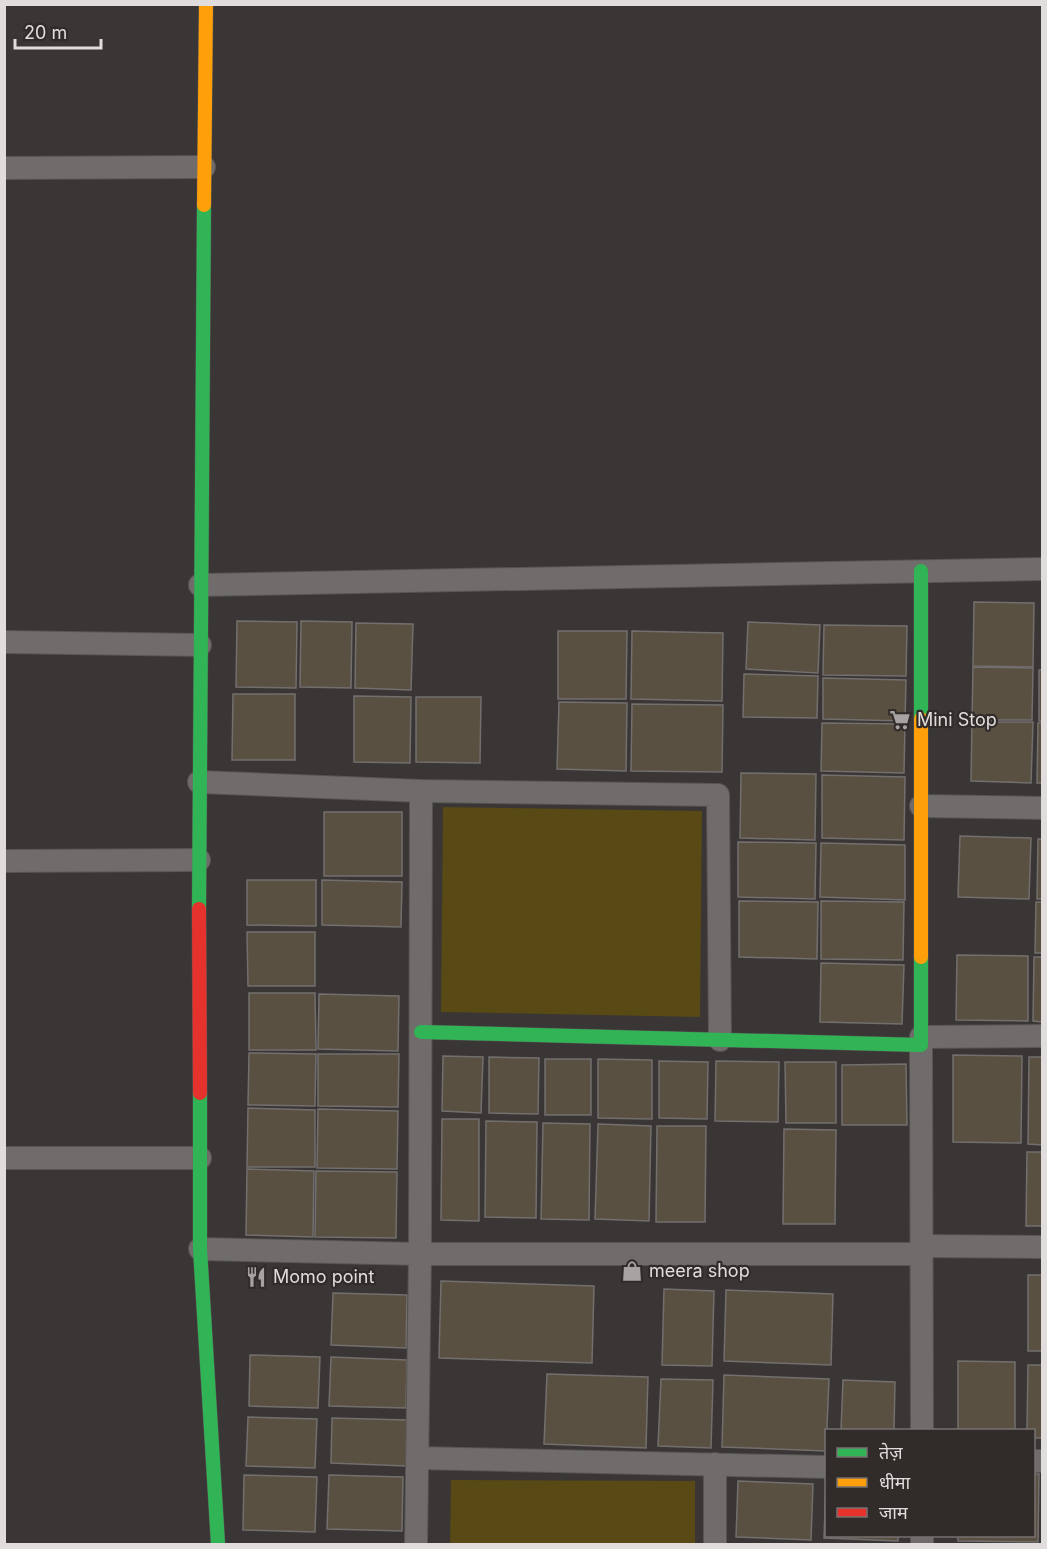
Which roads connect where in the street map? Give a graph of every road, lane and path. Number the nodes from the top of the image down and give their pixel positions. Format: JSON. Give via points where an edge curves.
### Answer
{"nodes":[{"id":1,"x":206,"y":4,"type":"edge"},
{"id":2,"x":204,"y":167,"type":"junction"},
{"id":3,"x":4,"y":168,"type":"edge"},
{"id":4,"x":1042,"y":569,"type":"edge"},
{"id":5,"x":921,"y":571,"type":"junction"},
{"id":6,"x":200,"y":585,"type":"junction"},
{"id":7,"x":4,"y":642,"type":"edge"},
{"id":8,"x":200,"y":645,"type":"junction"},
{"id":9,"x":199,"y":782,"type":"junction"},
{"id":10,"x":421,"y":791,"type":"junction"},
{"id":11,"x":921,"y":806,"type":"junction"},
{"id":12,"x":1042,"y":807,"type":"edge"},
{"id":13,"x":199,"y":860,"type":"junction"},
{"id":14,"x":4,"y":861,"type":"edge"},
{"id":15,"x":421,"y":1032,"type":"junction"},
{"id":16,"x":1042,"y":1036,"type":"edge"},
{"id":17,"x":720,"y":1040,"type":"junction"},
{"id":18,"x":921,"y":1041,"type":"junction"},
{"id":19,"x":4,"y":1158,"type":"edge"},
{"id":20,"x":200,"y":1158,"type":"junction"},
{"id":21,"x":1042,"y":1247,"type":"edge"},
{"id":22,"x":200,"y":1249,"type":"junction"},
{"id":23,"x":921,"y":1250,"type":"junction"},
{"id":24,"x":420,"y":1254,"type":"junction"},
{"id":25,"x":922,"y":1429,"type":"edge"},
{"id":26,"x":417,"y":1458,"type":"junction"},
{"id":27,"x":715,"y":1464,"type":"junction"},
{"id":28,"x":825,"y":1467,"type":"edge"},
{"id":29,"x":218,"y":1545,"type":"edge"},
{"id":30,"x":416,"y":1545,"type":"edge"},
{"id":31,"x":716,"y":1545,"type":"edge"}],
"edges":[{"from":1,"to":2,"type":"street"},
{"from":2,"to":3,"type":"street"},
{"from":2,"to":6,"type":"street"},
{"from":4,"to":5,"type":"street"},
{"from":5,"to":6,"type":"street"},
{"from":5,"to":11,"type":"street"},
{"from":6,"to":8,"type":"street"},
{"from":7,"to":8,"type":"street"},
{"from":8,"to":9,"type":"street"},
{"from":9,"to":10,"type":"street"},
{"from":9,"to":13,"type":"street"},
{"from":10,"to":15,"type":"street"},
{"from":10,"to":17,"type":"street","via":[[718,795]]},
{"from":11,"to":12,"type":"street"},
{"from":11,"to":18,"type":"street"},
{"from":13,"to":14,"type":"street"},
{"from":13,"to":20,"type":"street"},
{"from":15,"to":17,"type":"street"},
{"from":15,"to":24,"type":"street"},
{"from":16,"to":18,"type":"street"},
{"from":17,"to":18,"type":"street"},
{"from":18,"to":23,"type":"street"},
{"from":19,"to":20,"type":"street"},
{"from":20,"to":22,"type":"street"},
{"from":21,"to":23,"type":"street"},
{"from":22,"to":24,"type":"street"},
{"from":22,"to":29,"type":"street"},
{"from":23,"to":24,"type":"street"},
{"from":23,"to":25,"type":"street"},
{"from":24,"to":26,"type":"street"},
{"from":26,"to":27,"type":"street"},
{"from":26,"to":30,"type":"street"},
{"from":27,"to":28,"type":"street"},
{"from":27,"to":31,"type":"street"}]}
